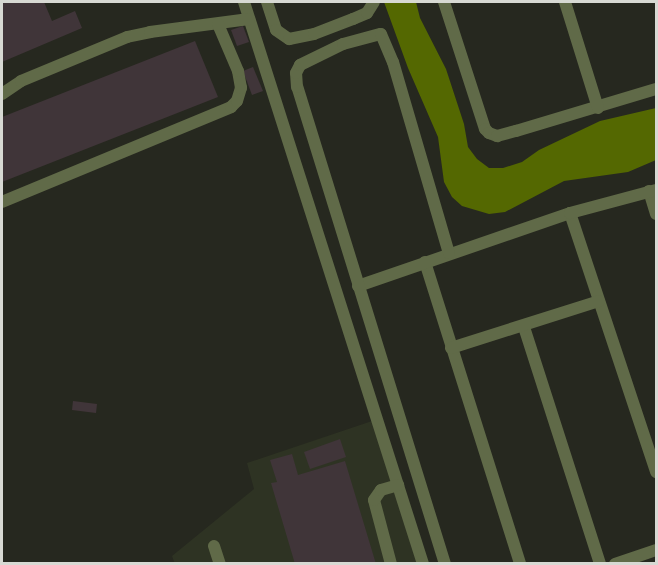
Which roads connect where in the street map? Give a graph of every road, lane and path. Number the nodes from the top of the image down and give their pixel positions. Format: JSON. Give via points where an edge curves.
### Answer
{"nodes":[{"id":1,"x":244,"y":2,"type":"edge"},
{"id":2,"x":267,"y":2,"type":"edge"},
{"id":3,"x":374,"y":2,"type":"edge"},
{"id":4,"x":444,"y":2,"type":"edge"},
{"id":5,"x":565,"y":2,"type":"edge"},
{"id":6,"x":249,"y":19,"type":"junction"},
{"id":7,"x":218,"y":24,"type":"junction"},
{"id":8,"x":657,"y":89,"type":"edge"},
{"id":9,"x":2,"y":94,"type":"edge"},
{"id":10,"x":598,"y":108,"type":"junction"},
{"id":11,"x":653,"y":190,"type":"edge"},
{"id":12,"x":2,"y":201,"type":"edge"},
{"id":13,"x":570,"y":213,"type":"junction"},
{"id":14,"x":657,"y":214,"type":"edge"},
{"id":15,"x":449,"y":253,"type":"junction"},
{"id":16,"x":425,"y":262,"type":"junction"},
{"id":17,"x":358,"y":286,"type":"junction"},
{"id":18,"x":599,"y":301,"type":"junction"},
{"id":19,"x":524,"y":327,"type":"junction"},
{"id":20,"x":451,"y":348,"type":"junction"},
{"id":21,"x":657,"y":472,"type":"edge"},
{"id":22,"x":398,"y":485,"type":"junction"},
{"id":23,"x":214,"y":546,"type":"dead end"},
{"id":24,"x":657,"y":550,"type":"edge"},
{"id":25,"x":220,"y":564,"type":"edge"},
{"id":26,"x":391,"y":564,"type":"edge"},
{"id":27,"x":423,"y":564,"type":"edge"},
{"id":28,"x":445,"y":564,"type":"edge"},
{"id":29,"x":520,"y":564,"type":"edge"},
{"id":30,"x":600,"y":564,"type":"edge"},
{"id":31,"x":615,"y":564,"type":"edge"}],
"edges":[{"from":1,"to":6,"type":"street"},
{"from":2,"to":3,"type":"street","via":[[276,30],[289,39],[314,34],[367,13]]},
{"from":4,"to":10,"type":"street","via":[[489,133],[497,136]]},
{"from":5,"to":10,"type":"street"},
{"from":6,"to":7,"type":"street"},
{"from":6,"to":22,"type":"street"},
{"from":7,"to":9,"type":"street","via":[[127,37],[21,81]]},
{"from":7,"to":12,"type":"street","via":[[241,88],[231,107]]},
{"from":8,"to":10,"type":"street"},
{"from":11,"to":13,"type":"street"},
{"from":11,"to":14,"type":"street"},
{"from":13,"to":15,"type":"street"},
{"from":13,"to":18,"type":"street"},
{"from":15,"to":16,"type":"street"},
{"from":15,"to":17,"type":"street","via":[[387,43],[381,34],[343,44],[300,65],[296,73]]},
{"from":16,"to":17,"type":"street"},
{"from":16,"to":20,"type":"street"},
{"from":17,"to":28,"type":"street"},
{"from":18,"to":19,"type":"street"},
{"from":18,"to":21,"type":"street"},
{"from":19,"to":20,"type":"street"},
{"from":19,"to":30,"type":"street"},
{"from":20,"to":29,"type":"street"},
{"from":22,"to":26,"type":"street","via":[[381,490],[374,500]]},
{"from":22,"to":27,"type":"street"},
{"from":23,"to":25,"type":"street"},
{"from":24,"to":31,"type":"street"}]}
